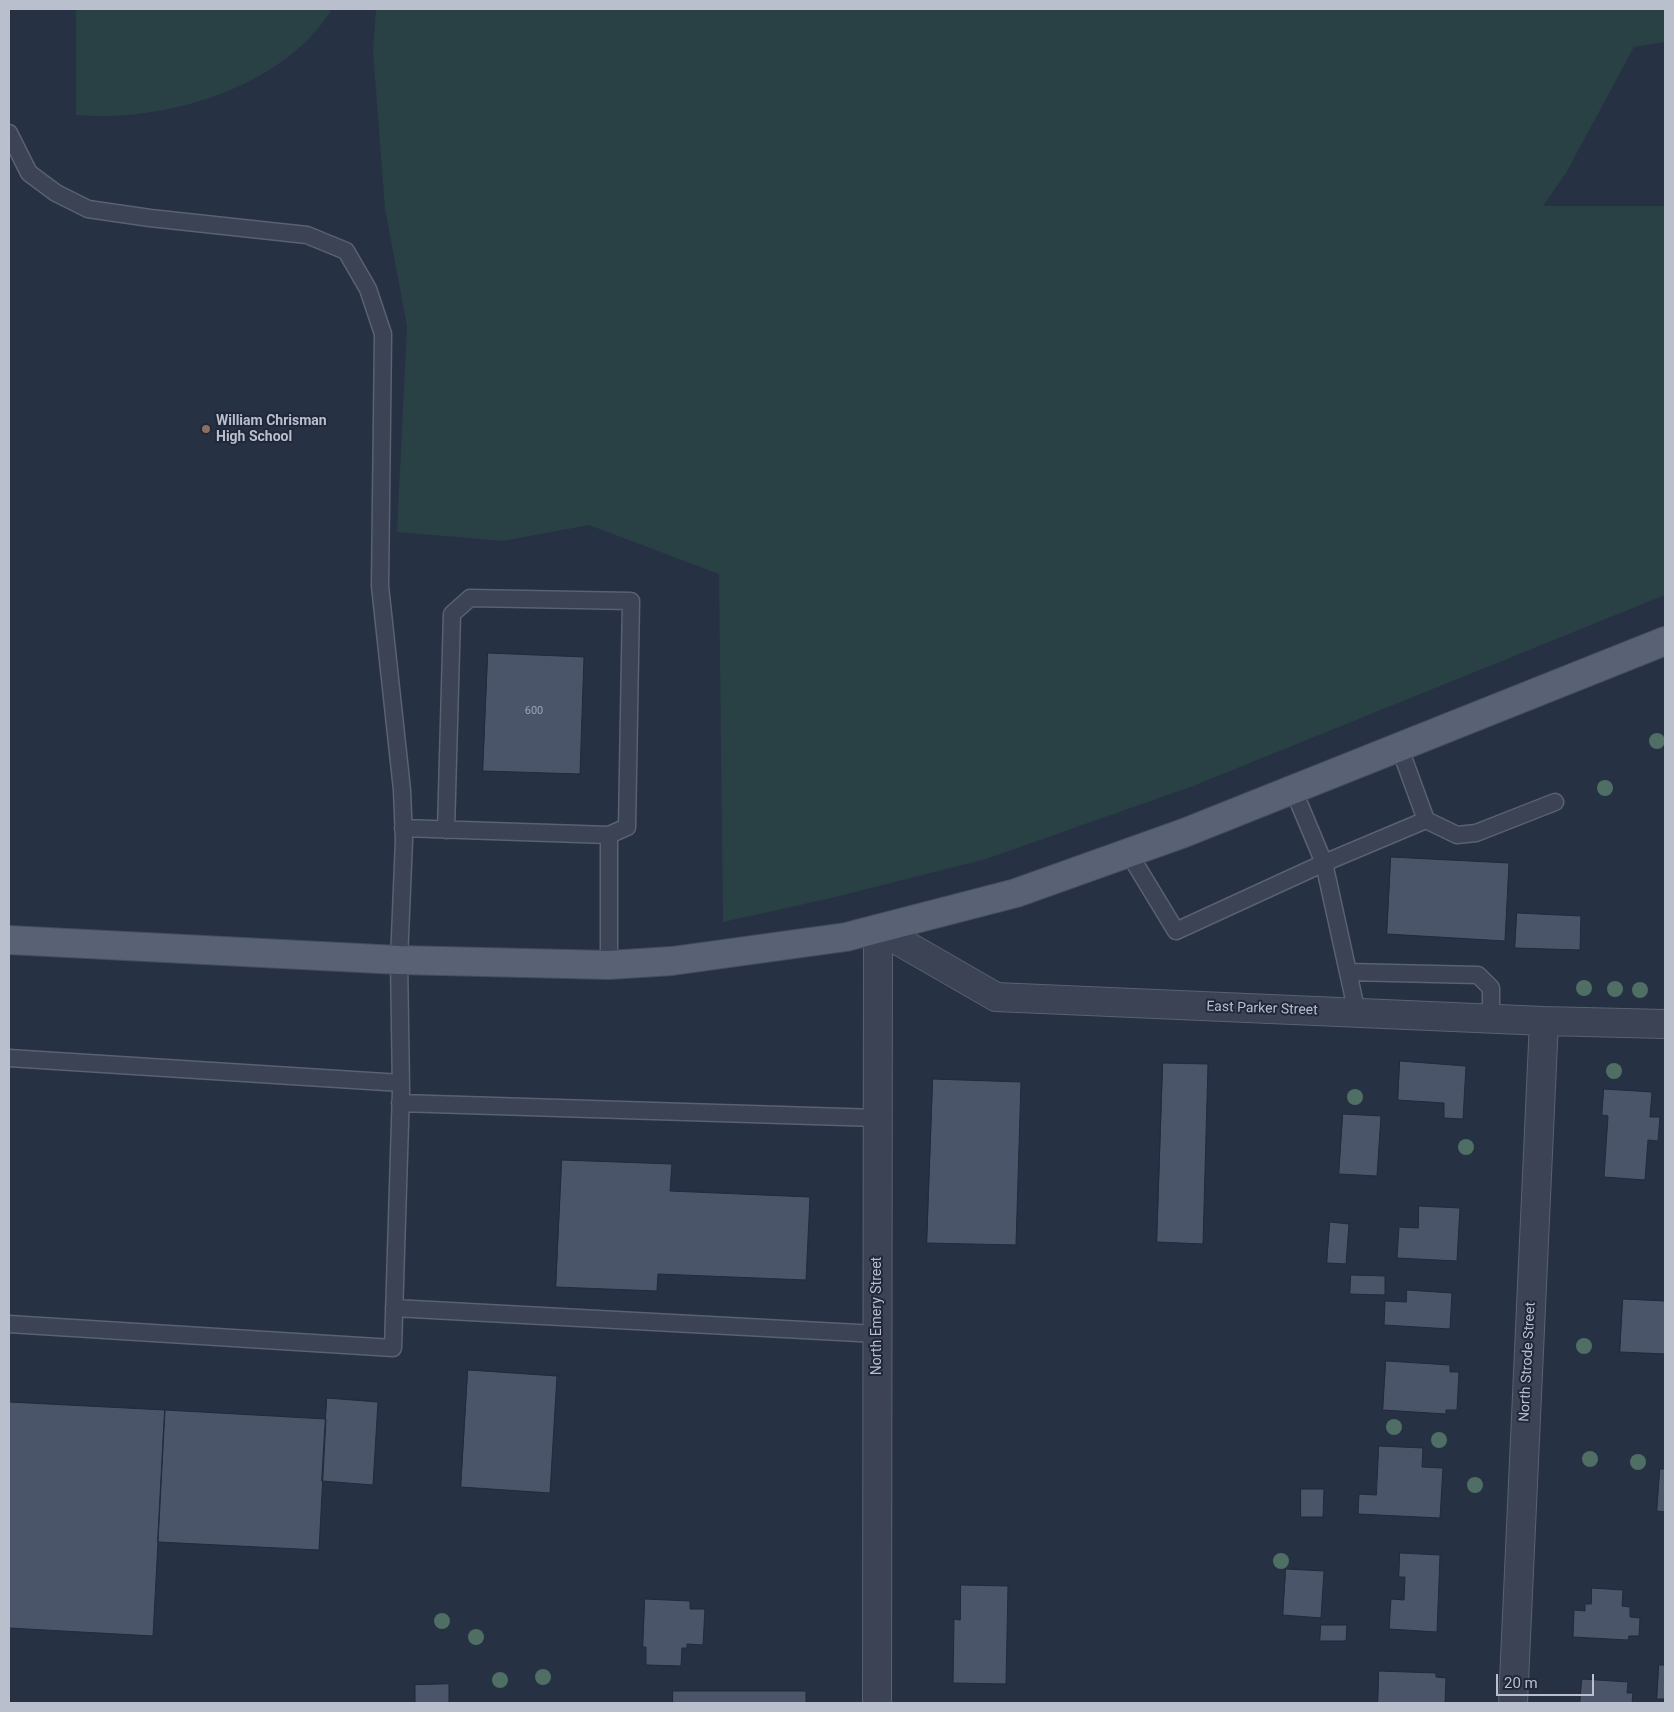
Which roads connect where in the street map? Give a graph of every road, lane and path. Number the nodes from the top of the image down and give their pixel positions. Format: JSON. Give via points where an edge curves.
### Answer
{"nodes":[{"id":1,"x":9,"y":133,"type":"edge"},
{"id":2,"x":1665,"y":640,"type":"edge"},
{"id":3,"x":1399,"y":746,"type":"junction"},
{"id":4,"x":1293,"y":789,"type":"junction"},
{"id":5,"x":1555,"y":802,"type":"dead end"},
{"id":6,"x":1426,"y":820,"type":"junction"},
{"id":7,"x":403,"y":828,"type":"junction"},
{"id":8,"x":446,"y":830,"type":"junction"},
{"id":9,"x":609,"y":835,"type":"junction"},
{"id":10,"x":1128,"y":852,"type":"junction"},
{"id":11,"x":1324,"y":863,"type":"junction"},
{"id":12,"x":878,"y":928,"type":"junction"},
{"id":13,"x":9,"y":940,"type":"edge"},
{"id":14,"x":399,"y":960,"type":"junction"},
{"id":15,"x":609,"y":965,"type":"junction"},
{"id":16,"x":1348,"y":972,"type":"junction"},
{"id":17,"x":1356,"y":1013,"type":"junction"},
{"id":18,"x":1491,"y":1019,"type":"junction"},
{"id":19,"x":1544,"y":1021,"type":"junction"},
{"id":20,"x":1665,"y":1024,"type":"edge"},
{"id":21,"x":9,"y":1058,"type":"edge"},
{"id":22,"x":401,"y":1083,"type":"junction"},
{"id":23,"x":400,"y":1103,"type":"junction"},
{"id":24,"x":877,"y":1118,"type":"junction"},
{"id":25,"x":394,"y":1308,"type":"junction"},
{"id":26,"x":9,"y":1324,"type":"edge"},
{"id":27,"x":877,"y":1334,"type":"junction"},
{"id":28,"x":877,"y":1703,"type":"edge"},
{"id":29,"x":1513,"y":1703,"type":"edge"}],
"edges":[{"from":1,"to":7,"type":"lane","via":[[29,173],[56,193],[88,209],[306,235],[346,252],[368,289],[384,334],[380,586],[402,790]]},
{"from":2,"to":3,"type":"main road"},
{"from":3,"to":4,"type":"main road"},
{"from":3,"to":6,"type":"lane"},
{"from":4,"to":10,"type":"main road"},
{"from":4,"to":11,"type":"lane"},
{"from":5,"to":6,"type":"lane","via":[[1476,833],[1457,835]]},
{"from":6,"to":11,"type":"lane"},
{"from":7,"to":8,"type":"lane"},
{"from":7,"to":14,"type":"lane"},
{"from":8,"to":9,"type":"lane"},
{"from":8,"to":9,"type":"lane","via":[[452,614],[470,598],[631,601],[627,826]]},
{"from":9,"to":15,"type":"lane"},
{"from":10,"to":11,"type":"lane","via":[[1176,931]]},
{"from":10,"to":12,"type":"main road","via":[[1016,893]]},
{"from":11,"to":16,"type":"lane"},
{"from":12,"to":15,"type":"main road","via":[[846,937],[783,946],[672,961]]},
{"from":12,"to":17,"type":"street","name":"East Parker Street","via":[[996,997]]},
{"from":12,"to":24,"type":"street","name":"North Emery Street"},
{"from":13,"to":14,"type":"main road"},
{"from":14,"to":15,"type":"main road"},
{"from":14,"to":22,"type":"lane"},
{"from":16,"to":17,"type":"lane"},
{"from":16,"to":18,"type":"lane","via":[[1478,975],[1491,988]]},
{"from":17,"to":18,"type":"street","name":"East Parker Street"},
{"from":18,"to":19,"type":"street","name":"East Parker Street"},
{"from":19,"to":20,"type":"street","name":"East Parker Street"},
{"from":19,"to":29,"type":"street","name":"North Strode Street"},
{"from":21,"to":22,"type":"lane"},
{"from":22,"to":23,"type":"lane"},
{"from":23,"to":24,"type":"lane"},
{"from":23,"to":25,"type":"lane"},
{"from":24,"to":27,"type":"street","name":"North Emery Street"},
{"from":25,"to":26,"type":"lane","via":[[393,1348]]},
{"from":25,"to":27,"type":"lane"},
{"from":27,"to":28,"type":"street","name":"North Emery Street"}]}
